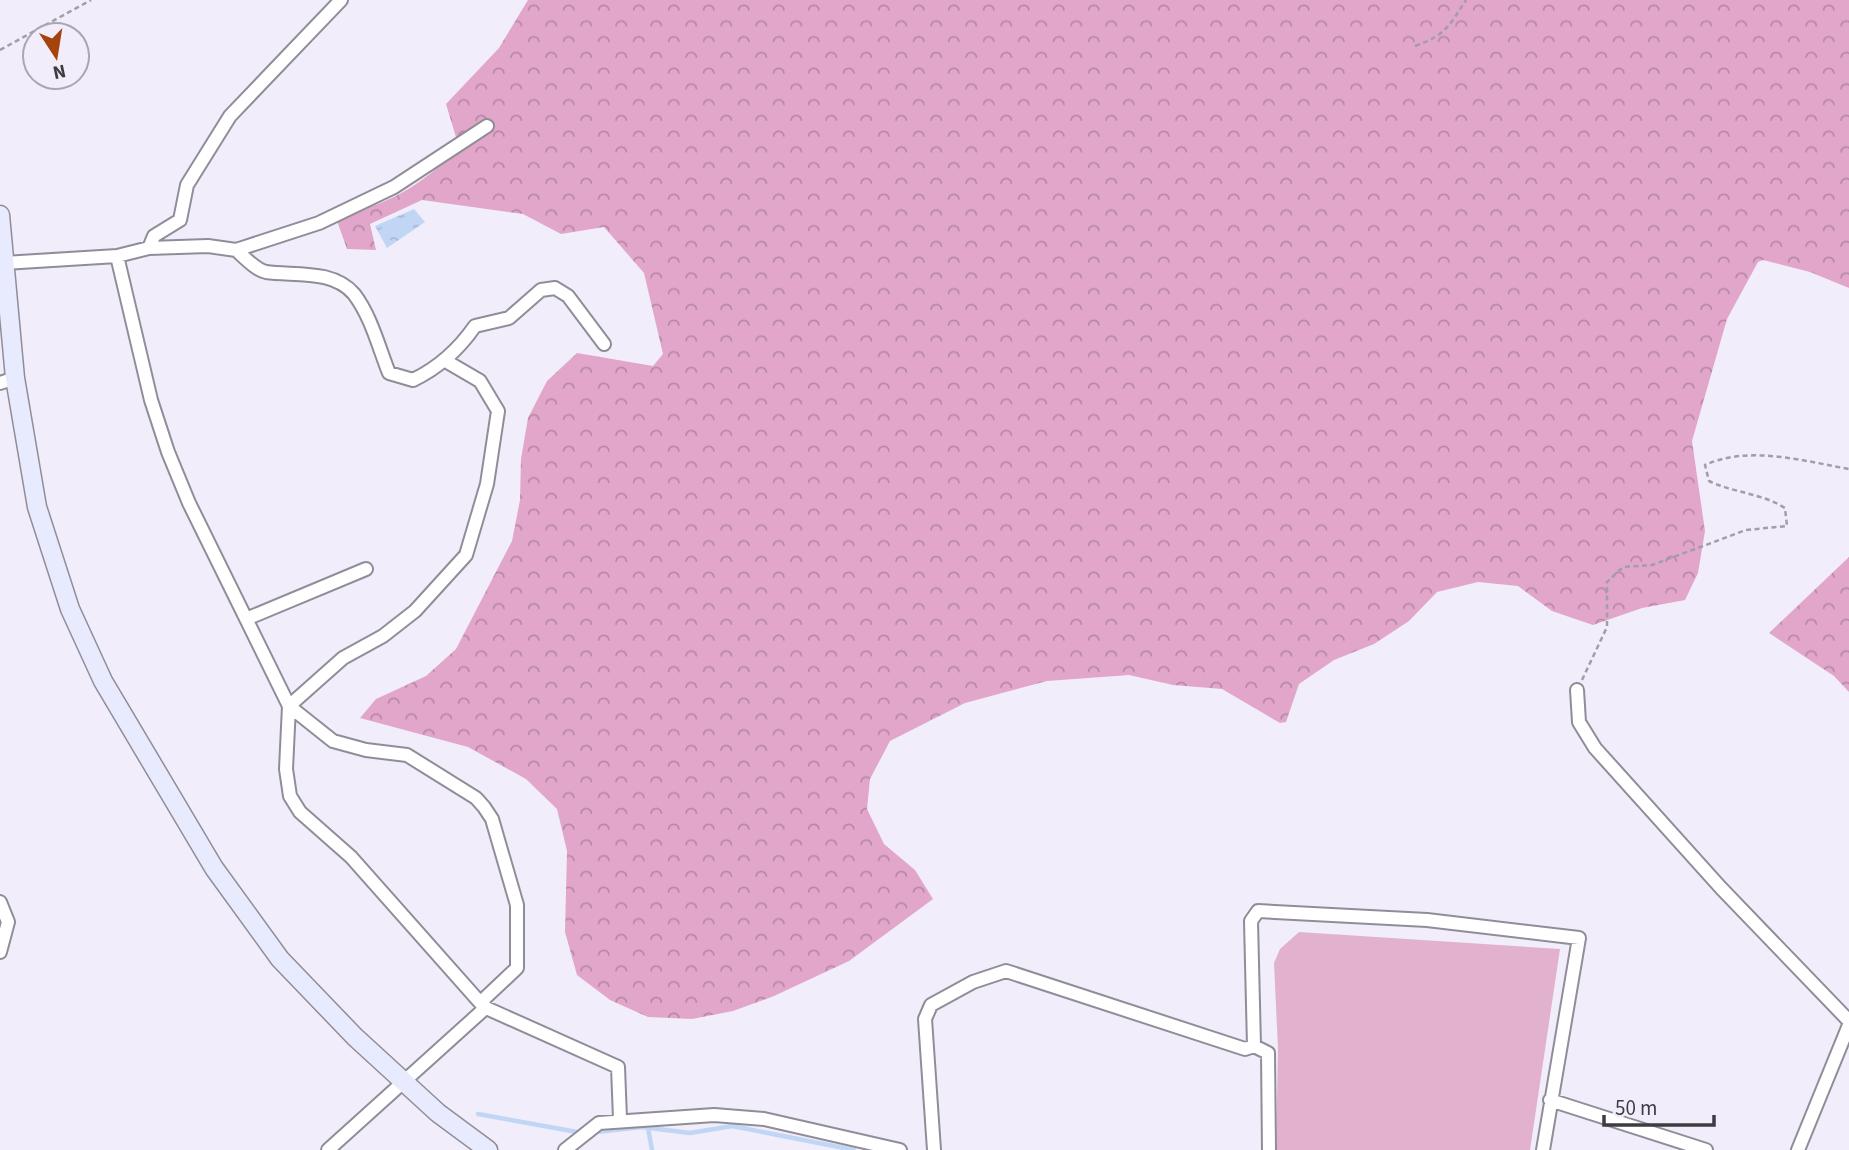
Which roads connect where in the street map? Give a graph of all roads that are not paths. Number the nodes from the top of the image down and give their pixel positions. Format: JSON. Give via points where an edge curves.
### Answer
{"nodes":[{"id":1,"x":341,"y":0,"type":"edge"},
{"id":2,"x":487,"y":126,"type":"dead end"},
{"id":3,"x":0,"y":215,"type":"edge"},
{"id":4,"x":149,"y":248,"type":"junction"},
{"id":5,"x":236,"y":250,"type":"junction"},
{"id":6,"x":117,"y":256,"type":"junction"},
{"id":7,"x":2,"y":263,"type":"edge"},
{"id":8,"x":604,"y":344,"type":"dead end"},
{"id":9,"x":444,"y":360,"type":"junction"},
{"id":10,"x":8,"y":381,"type":"edge"},
{"id":11,"x":366,"y":569,"type":"dead end"},
{"id":12,"x":246,"y":619,"type":"junction"},
{"id":13,"x":1577,"y":690,"type":"road end"},
{"id":14,"x":289,"y":706,"type":"junction"},
{"id":15,"x":0,"y":902,"type":"edge"},
{"id":16,"x":0,"y":952,"type":"edge"},
{"id":17,"x":484,"y":1007,"type":"junction"},
{"id":18,"x":1849,"y":1023,"type":"edge"},
{"id":19,"x":1254,"y":1046,"type":"junction"},
{"id":20,"x":404,"y":1080,"type":"junction"},
{"id":21,"x":1550,"y":1100,"type":"junction"},
{"id":22,"x":620,"y":1119,"type":"junction"},
{"id":23,"x":328,"y":1150,"type":"edge"},
{"id":24,"x":488,"y":1150,"type":"edge"},
{"id":25,"x":565,"y":1150,"type":"edge"},
{"id":26,"x":900,"y":1150,"type":"edge"},
{"id":27,"x":934,"y":1150,"type":"edge"},
{"id":28,"x":1269,"y":1150,"type":"edge"},
{"id":29,"x":1543,"y":1150,"type":"edge"},
{"id":30,"x":1706,"y":1150,"type":"edge"},
{"id":31,"x":1798,"y":1150,"type":"edge"}],
"edges":[{"from":1,"to":4,"type":"street","via":[[230,116],[187,185],[180,220],[154,236]]},
{"from":2,"to":5,"type":"street","via":[[394,187],[319,223]]},
{"from":3,"to":7,"type":"street"},
{"from":4,"to":5,"type":"street"},
{"from":4,"to":6,"type":"street"},
{"from":5,"to":9,"type":"street","via":[[263,272],[322,276],[352,292],[389,373],[413,380]]},
{"from":6,"to":7,"type":"street"},
{"from":6,"to":12,"type":"street","via":[[168,452]]},
{"from":7,"to":10,"type":"street"},
{"from":8,"to":9,"type":"street","via":[[568,296],[555,288],[541,290],[509,318],[475,326]]},
{"from":9,"to":14,"type":"street","via":[[480,381],[498,411],[487,484],[466,555],[415,611],[343,658]]},
{"from":10,"to":20,"type":"street","via":[[52,560],[103,681],[214,868],[280,959],[355,1038]]},
{"from":11,"to":12,"type":"street"},
{"from":12,"to":14,"type":"street"},
{"from":13,"to":18,"type":"street","via":[[1579,722],[1595,748]]},
{"from":14,"to":17,"type":"street","via":[[286,769],[294,805],[351,857]]},
{"from":14,"to":17,"type":"street","via":[[333,741],[407,755],[476,798],[492,819],[517,905],[517,968],[484,999]]},
{"from":15,"to":16,"type":"street","via":[[8,922]]},
{"from":17,"to":20,"type":"street"},
{"from":17,"to":22,"type":"street","via":[[618,1067]]},
{"from":18,"to":31,"type":"street"},
{"from":19,"to":21,"type":"street","via":[[1251,921],[1258,911],[1427,920],[1567,935],[1579,938]]},
{"from":19,"to":27,"type":"street","via":[[1245,1049],[1006,971],[931,1005],[925,1019]]},
{"from":19,"to":28,"type":"street","via":[[1268,1053]]},
{"from":20,"to":23,"type":"street"},
{"from":20,"to":24,"type":"street","via":[[438,1113]]},
{"from":21,"to":29,"type":"street"},
{"from":21,"to":30,"type":"street"},
{"from":22,"to":25,"type":"street","via":[[599,1123]]},
{"from":22,"to":26,"type":"street","via":[[739,1116]]}]}
